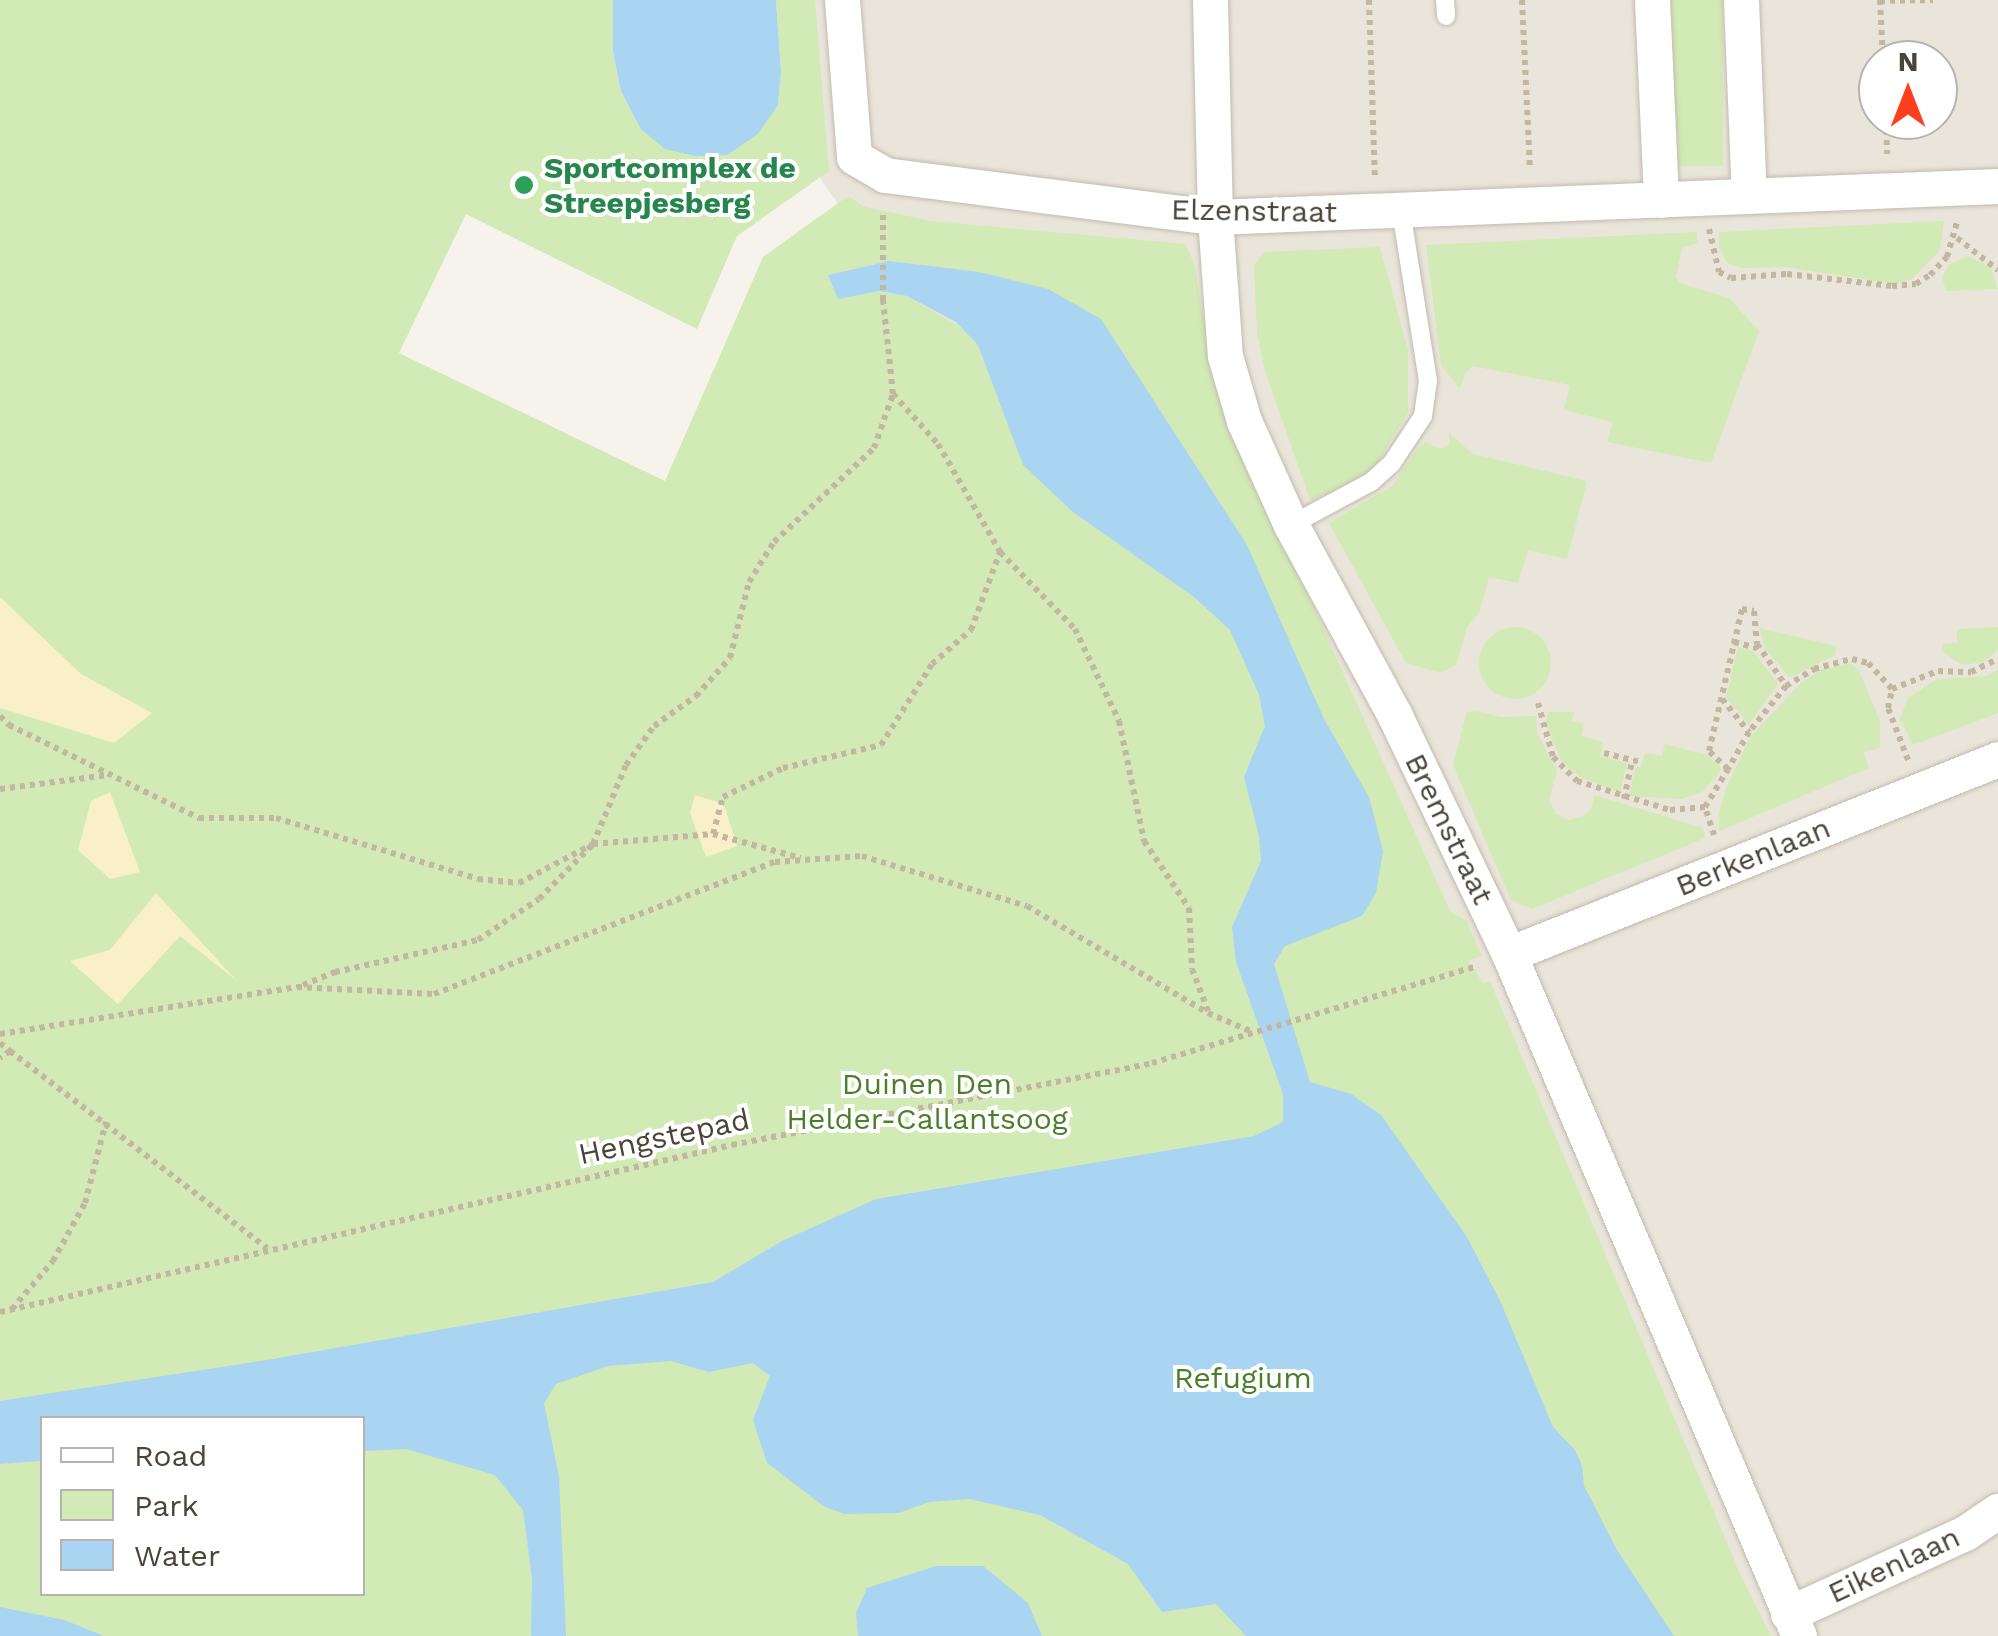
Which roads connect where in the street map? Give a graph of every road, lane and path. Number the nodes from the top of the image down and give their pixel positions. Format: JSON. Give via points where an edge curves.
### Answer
{"nodes":[{"id":1,"x":842,"y":0,"type":"edge"},
{"id":2,"x":1210,"y":0,"type":"edge"},
{"id":3,"x":1369,"y":0,"type":"edge"},
{"id":4,"x":1522,"y":0,"type":"edge"},
{"id":5,"x":1652,"y":0,"type":"edge"},
{"id":6,"x":1740,"y":0,"type":"edge"},
{"id":7,"x":1933,"y":0,"type":"edge"},
{"id":8,"x":1880,"y":1,"type":"edge"},
{"id":9,"x":1882,"y":40,"type":"edge"},
{"id":10,"x":1998,"y":186,"type":"edge"},
{"id":11,"x":1954,"y":188,"type":"junction"},
{"id":12,"x":1749,"y":196,"type":"junction"},
{"id":13,"x":1708,"y":198,"type":"junction"},
{"id":14,"x":1660,"y":200,"type":"junction"},
{"id":15,"x":1532,"y":206,"type":"junction"},
{"id":16,"x":1389,"y":211,"type":"junction"},
{"id":17,"x":1216,"y":217,"type":"junction"},
{"id":18,"x":1956,"y":237,"type":"junction"},
{"id":19,"x":882,"y":254,"type":"dead end"},
{"id":20,"x":1998,"y":270,"type":"edge"},
{"id":21,"x":893,"y":394,"type":"junction"},
{"id":22,"x":1291,"y":524,"type":"junction"},
{"id":23,"x":1000,"y":552,"type":"junction"},
{"id":24,"x":1734,"y":642,"type":"junction"},
{"id":25,"x":1760,"y":649,"type":"junction"},
{"id":26,"x":1998,"y":659,"type":"edge"},
{"id":27,"x":1786,"y":686,"type":"junction"},
{"id":28,"x":1892,"y":689,"type":"junction"},
{"id":29,"x":1722,"y":698,"type":"junction"},
{"id":30,"x":1538,"y":703,"type":"dead end"},
{"id":31,"x":0,"y":716,"type":"edge"},
{"id":32,"x":1749,"y":732,"type":"junction"},
{"id":33,"x":1604,"y":753,"type":"dead end"},
{"id":34,"x":1998,"y":760,"type":"edge"},
{"id":35,"x":1728,"y":769,"type":"junction"},
{"id":36,"x":111,"y":774,"type":"junction"},
{"id":37,"x":0,"y":789,"type":"edge"},
{"id":38,"x":1919,"y":791,"type":"junction"},
{"id":39,"x":1624,"y":798,"type":"junction"},
{"id":40,"x":1705,"y":807,"type":"junction"},
{"id":41,"x":714,"y":834,"type":"junction"},
{"id":42,"x":592,"y":844,"type":"junction"},
{"id":43,"x":807,"y":860,"type":"junction"},
{"id":44,"x":1724,"y":869,"type":"junction"},
{"id":45,"x":1509,"y":954,"type":"junction"},
{"id":46,"x":297,"y":987,"type":"junction"},
{"id":47,"x":1208,"y":1013,"type":"junction"},
{"id":48,"x":1251,"y":1031,"type":"junction"},
{"id":49,"x":0,"y":1034,"type":"edge"},
{"id":50,"x":0,"y":1042,"type":"edge"},
{"id":51,"x":10,"y":1051,"type":"junction"},
{"id":52,"x":0,"y":1058,"type":"edge"},
{"id":53,"x":106,"y":1122,"type":"junction"},
{"id":54,"x":268,"y":1249,"type":"junction"},
{"id":55,"x":12,"y":1309,"type":"junction"},
{"id":56,"x":0,"y":1312,"type":"edge"},
{"id":57,"x":1998,"y":1511,"type":"edge"},
{"id":58,"x":1794,"y":1625,"type":"edge"}],
"edges":[{"from":1,"to":17,"type":"street","name":"Elzenstraat","via":[[854,158],[885,175]]},
{"from":2,"to":17,"type":"street","name":"Bremstraat"},
{"from":3,"to":16,"type":"path"},
{"from":4,"to":15,"type":"path"},
{"from":5,"to":14,"type":"street"},
{"from":6,"to":12,"type":"street"},
{"from":7,"to":8,"type":"path"},
{"from":8,"to":9,"type":"path"},
{"from":10,"to":11,"type":"street","name":"Elzenstraat"},
{"from":11,"to":12,"type":"street","name":"Elzenstraat"},
{"from":11,"to":18,"type":"path"},
{"from":12,"to":13,"type":"street","name":"Elzenstraat"},
{"from":13,"to":14,"type":"street","name":"Elzenstraat"},
{"from":13,"to":18,"type":"path","via":[[1710,244],[1719,272],[1732,278],[1787,274],[1916,284],[1946,258]]},
{"from":14,"to":15,"type":"street","name":"Elzenstraat"},
{"from":15,"to":16,"type":"street","name":"Elzenstraat"},
{"from":16,"to":17,"type":"street","name":"Elzenstraat"},
{"from":16,"to":22,"type":"lane","via":[[1428,381],[1423,416],[1372,482]]},
{"from":17,"to":22,"type":"street","name":"Bremstraat","via":[[1225,356],[1244,421]]},
{"from":18,"to":20,"type":"path"},
{"from":19,"to":21,"type":"path"},
{"from":21,"to":23,"type":"path","via":[[938,444]]},
{"from":21,"to":42,"type":"path","via":[[874,448],[774,542],[748,582],[730,658],[696,696],[654,726],[626,765]]},
{"from":22,"to":45,"type":"street","name":"Bremstraat","via":[[1394,716]]},
{"from":23,"to":41,"type":"path","via":[[971,630],[932,664],[881,745],[783,768],[723,797]]},
{"from":23,"to":47,"type":"path","via":[[1075,629],[1119,721],[1144,841],[1188,908],[1192,969]]},
{"from":24,"to":25,"type":"path"},
{"from":24,"to":25,"type":"path","via":[[1742,608],[1754,611]]},
{"from":24,"to":29,"type":"path"},
{"from":25,"to":27,"type":"path"},
{"from":26,"to":28,"type":"path","via":[[1971,672],[1938,671]]},
{"from":27,"to":28,"type":"path","via":[[1814,668],[1852,659],[1868,664]]},
{"from":27,"to":32,"type":"path"},
{"from":28,"to":38,"type":"path","via":[[1888,708]]},
{"from":29,"to":32,"type":"path"},
{"from":29,"to":35,"type":"path","via":[[1709,751]]},
{"from":30,"to":39,"type":"path","via":[[1546,742],[1576,783]]},
{"from":31,"to":36,"type":"path"},
{"from":32,"to":35,"type":"path"},
{"from":33,"to":39,"type":"path","via":[[1636,761]]},
{"from":34,"to":38,"type":"street","name":"Berkenlaan"},
{"from":35,"to":40,"type":"path"},
{"from":36,"to":37,"type":"path"},
{"from":36,"to":42,"type":"path","via":[[199,818],[276,818],[478,880],[520,883]]},
{"from":38,"to":44,"type":"street","name":"Berkenlaan"},
{"from":39,"to":40,"type":"path","via":[[1670,810]]},
{"from":40,"to":44,"type":"path"},
{"from":41,"to":42,"type":"path"},
{"from":41,"to":43,"type":"path"},
{"from":42,"to":46,"type":"path","via":[[539,899],[478,940]]},
{"from":43,"to":46,"type":"path","via":[[776,862],[434,994]]},
{"from":43,"to":47,"type":"path","via":[[862,856],[1027,906]]},
{"from":44,"to":45,"type":"street","name":"Berkenlaan"},
{"from":45,"to":48,"type":"path","name":"Hengstepad"},
{"from":45,"to":58,"type":"street","name":"Bremstraat"},
{"from":46,"to":49,"type":"path"},
{"from":47,"to":48,"type":"path"},
{"from":48,"to":54,"type":"path","name":"Hengstepad","via":[[1152,1063],[732,1144]]},
{"from":50,"to":51,"type":"path"},
{"from":51,"to":52,"type":"path"},
{"from":51,"to":53,"type":"path"},
{"from":53,"to":54,"type":"path"},
{"from":53,"to":55,"type":"path","via":[[85,1203],[53,1261]]},
{"from":54,"to":55,"type":"path","name":"Hengstepad"},
{"from":55,"to":56,"type":"path","name":"Hengstepad"},
{"from":57,"to":58,"type":"street","name":"Eikenlaan"}]}
